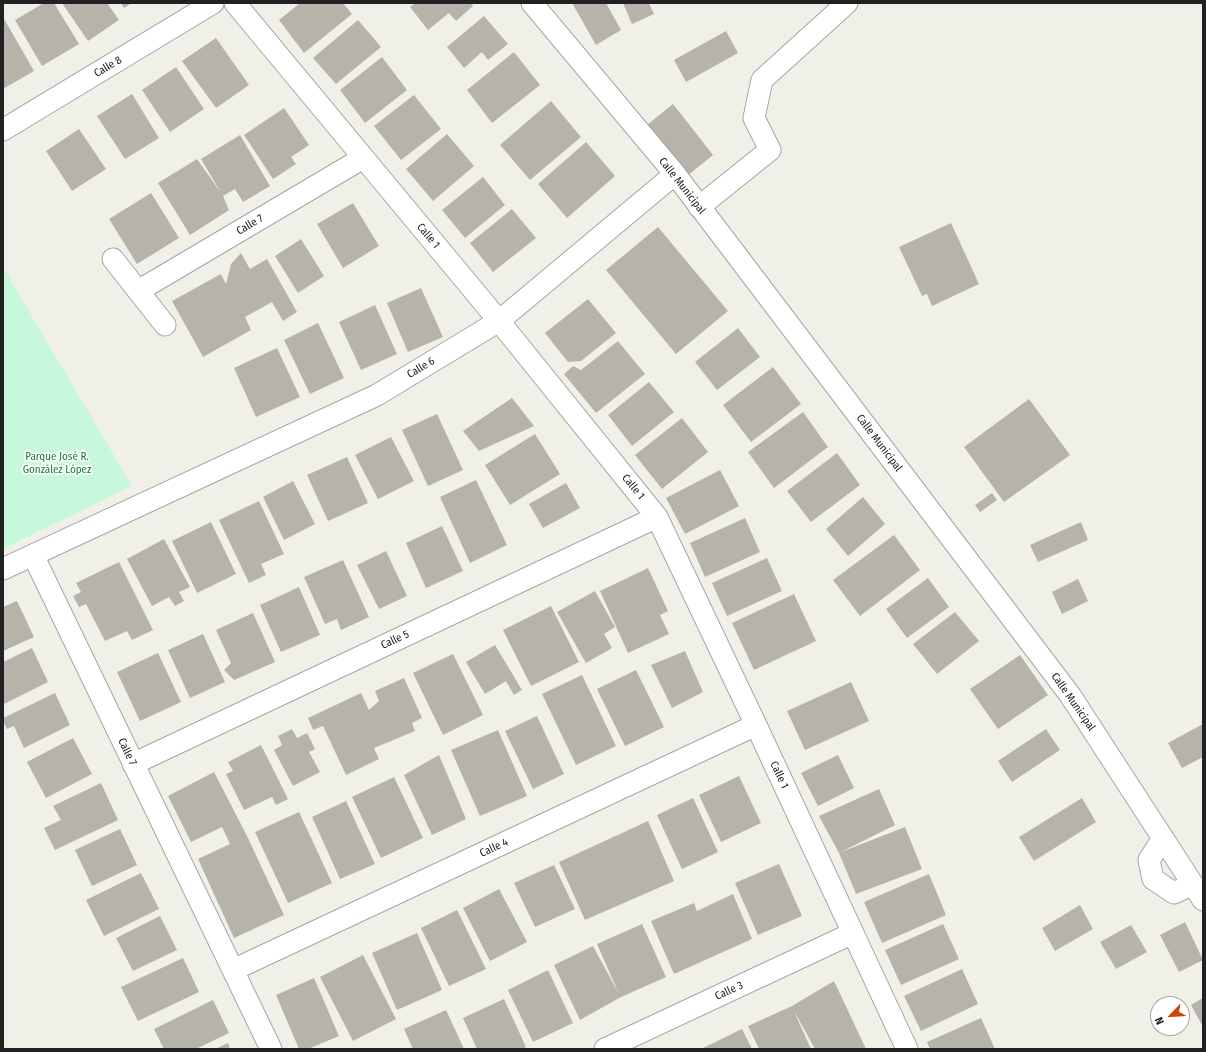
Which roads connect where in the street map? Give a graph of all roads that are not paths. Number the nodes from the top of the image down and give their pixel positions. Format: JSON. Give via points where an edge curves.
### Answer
{"nodes":[{"id":1,"x":213,"y":3,"type":"edge"},
{"id":2,"x":235,"y":3,"type":"edge"},
{"id":3,"x":532,"y":3,"type":"edge"},
{"id":4,"x":847,"y":3,"type":"edge"},
{"id":5,"x":3,"y":130,"type":"edge"},
{"id":6,"x":363,"y":158,"type":"junction"},
{"id":7,"x":675,"y":174,"type":"junction"},
{"id":8,"x":699,"y":207,"type":"junction"},
{"id":9,"x":113,"y":259,"type":"dead end"},
{"id":10,"x":138,"y":291,"type":"junction"},
{"id":11,"x":499,"y":321,"type":"junction"},
{"id":12,"x":165,"y":325,"type":"dead end"},
{"id":13,"x":657,"y":517,"type":"junction"},
{"id":14,"x":33,"y":555,"type":"junction"},
{"id":15,"x":3,"y":569,"type":"edge"},
{"id":16,"x":756,"y":725,"type":"junction"},
{"id":17,"x":133,"y":764,"type":"junction"},
{"id":18,"x":1163,"y":838,"type":"junction"},
{"id":19,"x":1198,"y":892,"type":"edge"},
{"id":20,"x":853,"y":933,"type":"junction"},
{"id":21,"x":233,"y":970,"type":"junction"},
{"id":22,"x":271,"y":1049,"type":"edge"},
{"id":23,"x":605,"y":1049,"type":"edge"},
{"id":24,"x":907,"y":1049,"type":"edge"}],
"edges":[{"from":1,"to":5,"type":"street","name":"Calle 8"},
{"from":2,"to":6,"type":"street","name":"Calle 1"},
{"from":3,"to":7,"type":"street","name":"Calle Municipal"},
{"from":4,"to":8,"type":"street","via":[[762,80],[754,118],[770,150]]},
{"from":6,"to":10,"type":"street","name":"Calle 7"},
{"from":6,"to":11,"type":"street","name":"Calle 1"},
{"from":7,"to":8,"type":"street","name":"Calle Municipal"},
{"from":7,"to":11,"type":"street","name":"Calle 6"},
{"from":8,"to":18,"type":"street","name":"Calle Municipal","via":[[1070,695]]},
{"from":9,"to":10,"type":"street"},
{"from":10,"to":12,"type":"street"},
{"from":11,"to":13,"type":"street","name":"Calle 1"},
{"from":11,"to":14,"type":"street","name":"Calle 6","via":[[377,395]]},
{"from":13,"to":16,"type":"street","name":"Calle 1"},
{"from":13,"to":17,"type":"street","name":"Calle 5"},
{"from":14,"to":15,"type":"street"},
{"from":14,"to":17,"type":"street","name":"Calle 7"},
{"from":16,"to":20,"type":"street","name":"Calle 1"},
{"from":16,"to":21,"type":"street","name":"Calle 4"},
{"from":17,"to":21,"type":"street","name":"Calle 7"},
{"from":18,"to":19,"type":"street","name":"Calle Municipal"},
{"from":18,"to":19,"type":"street","via":[[1149,860],[1153,879],[1174,893]]},
{"from":20,"to":23,"type":"street","name":"Calle 3"},
{"from":20,"to":24,"type":"street","name":"Calle 1"},
{"from":21,"to":22,"type":"street","name":"Calle 7"}]}
